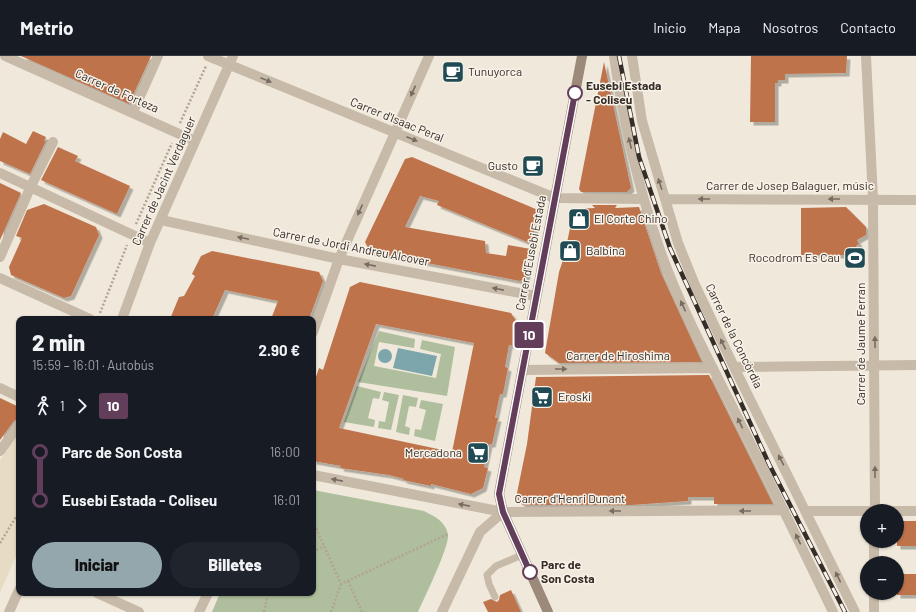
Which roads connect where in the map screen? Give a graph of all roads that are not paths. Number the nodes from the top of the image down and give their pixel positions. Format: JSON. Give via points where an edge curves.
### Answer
{"nodes":[{"id":1,"x":6,"y":56,"type":"edge"},
{"id":2,"x":158,"y":56,"type":"edge"},
{"id":3,"x":209,"y":56,"type":"edge"},
{"id":4,"x":429,"y":56,"type":"edge"},
{"id":5,"x":582,"y":56,"type":"edge"},
{"id":6,"x":614,"y":56,"type":"edge"},
{"id":7,"x":632,"y":56,"type":"edge"},
{"id":8,"x":866,"y":56,"type":"edge"},
{"id":9,"x":231,"y":61,"type":"edge"},
{"id":10,"x":133,"y":112,"type":"junction"},
{"id":11,"x":394,"y":132,"type":"junction"},
{"id":12,"x":195,"y":141,"type":"junction"},
{"id":13,"x":53,"y":142,"type":"dead end"},
{"id":14,"x":0,"y":173,"type":"edge"},
{"id":15,"x":31,"y":186,"type":"junction"},
{"id":16,"x":555,"y":198,"type":"junction"},
{"id":17,"x":873,"y":198,"type":"junction"},
{"id":18,"x":644,"y":199,"type":"junction"},
{"id":19,"x":665,"y":199,"type":"junction"},
{"id":20,"x":916,"y":200,"type":"edge"},
{"id":21,"x":160,"y":220,"type":"junction"},
{"id":22,"x":150,"y":243,"type":"junction"},
{"id":23,"x":0,"y":257,"type":"edge"},
{"id":24,"x":339,"y":259,"type":"junction"},
{"id":25,"x":0,"y":278,"type":"edge"},
{"id":26,"x":536,"y":296,"type":"junction"},
{"id":27,"x":83,"y":316,"type":"edge"},
{"id":28,"x":123,"y":316,"type":"edge"},
{"id":29,"x":316,"y":324,"type":"edge"},
{"id":30,"x":916,"y":365,"type":"edge"},
{"id":31,"x":875,"y":366,"type":"junction"},
{"id":32,"x":734,"y":367,"type":"junction"},
{"id":33,"x":713,"y":368,"type":"junction"},
{"id":34,"x":522,"y":370,"type":"junction"},
{"id":35,"x":0,"y":388,"type":"edge"},
{"id":36,"x":16,"y":396,"type":"edge"},
{"id":37,"x":16,"y":429,"type":"edge"},
{"id":38,"x":0,"y":451,"type":"edge"},
{"id":39,"x":316,"y":476,"type":"edge"},
{"id":40,"x":875,"y":504,"type":"edge"},
{"id":41,"x":784,"y":510,"type":"junction"},
{"id":42,"x":806,"y":511,"type":"junction"},
{"id":43,"x":860,"y":511,"type":"edge"},
{"id":44,"x":904,"y":511,"type":"edge"},
{"id":45,"x":916,"y":511,"type":"edge"},
{"id":46,"x":503,"y":512,"type":"junction"},
{"id":47,"x":522,"y":555,"type":"junction"},
{"id":48,"x":16,"y":596,"type":"edge"},
{"id":49,"x":104,"y":596,"type":"edge"},
{"id":50,"x":207,"y":596,"type":"edge"},
{"id":51,"x":494,"y":598,"type":"dead end"},
{"id":52,"x":874,"y":600,"type":"edge"},
{"id":53,"x":9,"y":612,"type":"edge"},
{"id":54,"x":139,"y":612,"type":"edge"},
{"id":55,"x":199,"y":612,"type":"edge"},
{"id":56,"x":442,"y":612,"type":"edge"},
{"id":57,"x":548,"y":612,"type":"edge"},
{"id":58,"x":833,"y":612,"type":"edge"},
{"id":59,"x":855,"y":612,"type":"edge"},
{"id":60,"x":874,"y":612,"type":"edge"}],
"edges":[{"from":1,"to":10,"type":"street","name":"Carrer de Forteza"},
{"from":2,"to":10,"type":"street"},
{"from":3,"to":9,"type":"street","name":"Carrer d'Isaac Peral"},
{"from":4,"to":11,"type":"street","one_way":true},
{"from":5,"to":16,"type":"main road","name":"Carrer d'Eusebi Estada"},
{"from":18,"to":6,"type":"street","one_way":true},
{"from":19,"to":7,"type":"street","name":"Carrer de la Concòrdia","one_way":true,"via":[[642,121]]},
{"from":8,"to":17,"type":"street","name":"Carrer de Jaume Ferran"},
{"from":9,"to":11,"type":"street","name":"Carrer d'Isaac Peral","one_way":true},
{"from":9,"to":12,"type":"street","name":"Carrer de Jacint Verdaguer"},
{"from":10,"to":12,"type":"street","name":"Carrer de Forteza"},
{"from":11,"to":16,"type":"street","name":"Carrer d'Isaac Peral","one_way":true},
{"from":11,"to":24,"type":"street","one_way":true},
{"from":12,"to":21,"type":"street","name":"Carrer de Jacint Verdaguer"},
{"from":13,"to":15,"type":"street"},
{"from":14,"to":15,"type":"street"},
{"from":15,"to":22,"type":"street"},
{"from":15,"to":23,"type":"street"},
{"from":16,"to":18,"type":"street"},
{"from":16,"to":26,"type":"main road","name":"Carrer d'Eusebi Estada"},
{"from":17,"to":19,"type":"street","name":"Carrer de Josep Balaguer, músic","one_way":true},
{"from":17,"to":20,"type":"street","name":"Carrer de Josep Balaguer, músic"},
{"from":31,"to":17,"type":"street","name":"Carrer de Jaume Ferran","one_way":true},
{"from":33,"to":18,"type":"street","one_way":true,"via":[[663,258]]},
{"from":32,"to":19,"type":"street","name":"Carrer de la Concòrdia","one_way":true,"via":[[680,250]]},
{"from":21,"to":22,"type":"street","name":"Carrer de Jacint Verdaguer"},
{"from":24,"to":21,"type":"street","name":"Carrer de Jordi Andreu Alcover","one_way":true},
{"from":22,"to":28,"type":"street","name":"Carrer de Jacint Verdaguer"},
{"from":26,"to":24,"type":"street","name":"Carrer de Jordi Andreu Alcover","one_way":true},
{"from":24,"to":29,"type":"street"},
{"from":25,"to":27,"type":"street"},
{"from":26,"to":34,"type":"main road","name":"Carrer d'Eusebi Estada"},
{"from":30,"to":31,"type":"street"},
{"from":31,"to":32,"type":"street"},
{"from":40,"to":31,"type":"street","name":"Carrer de Jaume Ferran","one_way":true},
{"from":42,"to":32,"type":"street","name":"Carrer de la Concòrdia","one_way":true},
{"from":34,"to":33,"type":"street","name":"Carrer de Hiroshima","one_way":true},
{"from":41,"to":33,"type":"street","one_way":true},
{"from":34,"to":46,"type":"main road","name":"Carrer d'Eusebi Estada","via":[[499,494]]},
{"from":35,"to":36,"type":"street"},
{"from":37,"to":38,"type":"street"},
{"from":46,"to":39,"type":"street","name":"Carrer d'Henri Dunant","one_way":true},
{"from":41,"to":46,"type":"street","name":"Carrer d'Henri Dunant","one_way":true},
{"from":58,"to":41,"type":"street","one_way":true},
{"from":42,"to":43,"type":"street"},
{"from":59,"to":42,"type":"street","name":"Carrer de la Concòrdia","one_way":true},
{"from":44,"to":45,"type":"street"},
{"from":46,"to":47,"type":"main road","name":"Carrer d'Eusebi Estada"},
{"from":46,"to":56,"type":"street","via":[[480,532]]},
{"from":47,"to":51,"type":"lane","via":[[496,566],[487,575]]},
{"from":47,"to":57,"type":"main road","name":"Carrer d'Eusebi Estada"},
{"from":48,"to":53,"type":"street"},
{"from":49,"to":54,"type":"street"},
{"from":50,"to":55,"type":"street"},
{"from":52,"to":60,"type":"street"}]}
